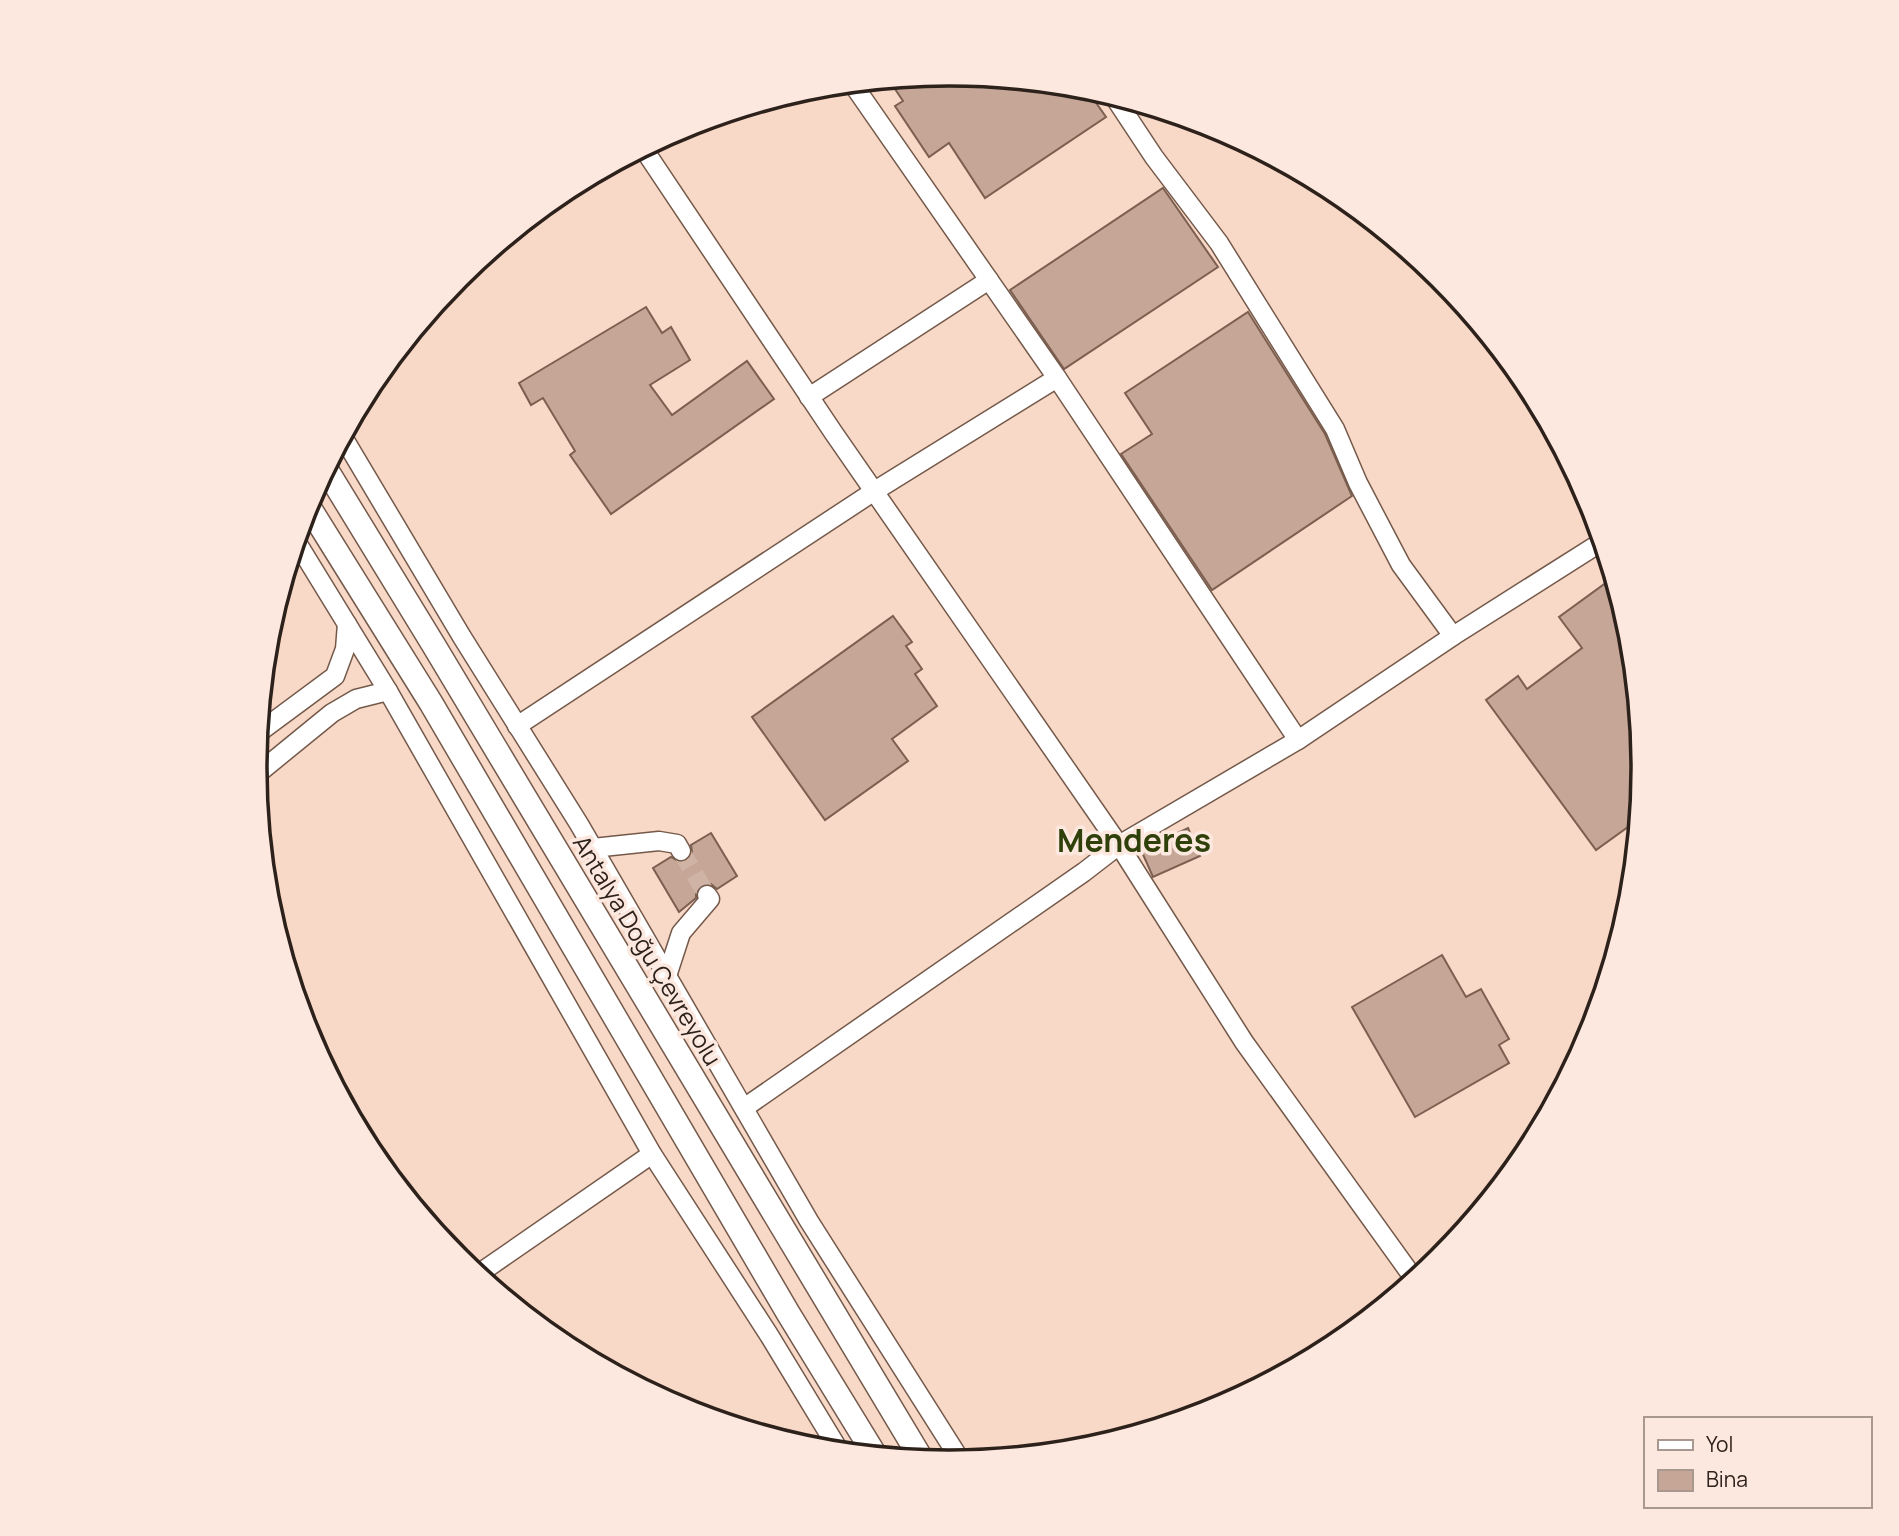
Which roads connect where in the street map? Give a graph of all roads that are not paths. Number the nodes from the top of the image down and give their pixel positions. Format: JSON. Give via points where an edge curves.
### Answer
{"nodes":[{"id":1,"x":858,"y":92,"type":"edge"},
{"id":2,"x":1122,"y":108,"type":"edge"},
{"id":3,"x":648,"y":156,"type":"edge"},
{"id":4,"x":989,"y":280,"type":"junction"},
{"id":5,"x":1057,"y":378,"type":"junction"},
{"id":6,"x":809,"y":397,"type":"junction"},
{"id":7,"x":349,"y":446,"type":"edge"},
{"id":8,"x":332,"y":479,"type":"edge"},
{"id":9,"x":873,"y":492,"type":"junction"},
{"id":10,"x":315,"y":517,"type":"edge"},
{"id":11,"x":1595,"y":546,"type":"edge"},
{"id":12,"x":302,"y":551,"type":"edge"},
{"id":13,"x":347,"y":624,"type":"junction"},
{"id":14,"x":1453,"y":636,"type":"junction"},
{"id":15,"x":388,"y":691,"type":"junction"},
{"id":16,"x":269,"y":725,"type":"edge"},
{"id":17,"x":517,"y":726,"type":"junction"},
{"id":18,"x":1297,"y":740,"type":"junction"},
{"id":19,"x":267,"y":766,"type":"edge"},
{"id":20,"x":1119,"y":845,"type":"junction"},
{"id":21,"x":593,"y":848,"type":"junction"},
{"id":22,"x":681,"y":851,"type":"tunnel mouth"},
{"id":23,"x":707,"y":895,"type":"dead end"},
{"id":24,"x":667,"y":976,"type":"junction"},
{"id":25,"x":744,"y":1108,"type":"junction"},
{"id":26,"x":652,"y":1154,"type":"junction"},
{"id":27,"x":487,"y":1268,"type":"edge"},
{"id":28,"x":1409,"y":1272,"type":"edge"},
{"id":29,"x":832,"y":1440,"type":"edge"},
{"id":30,"x":869,"y":1445,"type":"edge"},
{"id":31,"x":916,"y":1449,"type":"edge"},
{"id":32,"x":954,"y":1450,"type":"edge"}],
"edges":[{"from":1,"to":4,"type":"street"},
{"from":2,"to":14,"type":"street","via":[[1219,243],[1335,429],[1401,565]]},
{"from":3,"to":6,"type":"street"},
{"from":4,"to":5,"type":"street"},
{"from":4,"to":6,"type":"street"},
{"from":5,"to":9,"type":"street"},
{"from":5,"to":18,"type":"street"},
{"from":6,"to":9,"type":"street"},
{"from":7,"to":17,"type":"street"},
{"from":8,"to":31,"type":"main road","name":"Antalya Doğu Çevreyolu"},
{"from":9,"to":17,"type":"street"},
{"from":9,"to":20,"type":"street"},
{"from":10,"to":30,"type":"main road","via":[[431,703]]},
{"from":11,"to":14,"type":"street"},
{"from":12,"to":13,"type":"street"},
{"from":13,"to":15,"type":"street"},
{"from":13,"to":16,"type":"street","via":[[345,649],[335,676]]},
{"from":14,"to":18,"type":"street"},
{"from":15,"to":19,"type":"street","via":[[356,699],[332,713]]},
{"from":15,"to":26,"type":"street"},
{"from":17,"to":21,"type":"street"},
{"from":18,"to":20,"type":"street"},
{"from":20,"to":25,"type":"street"},
{"from":20,"to":28,"type":"street","via":[[1244,1042]]},
{"from":21,"to":22,"type":"street","via":[[659,841],[677,844]]},
{"from":21,"to":24,"type":"street"},
{"from":23,"to":24,"type":"street","via":[[709,899],[681,933]]},
{"from":24,"to":25,"type":"street"},
{"from":25,"to":32,"type":"street","via":[[809,1221]]},
{"from":26,"to":27,"type":"street"},
{"from":26,"to":29,"type":"street"}]}
